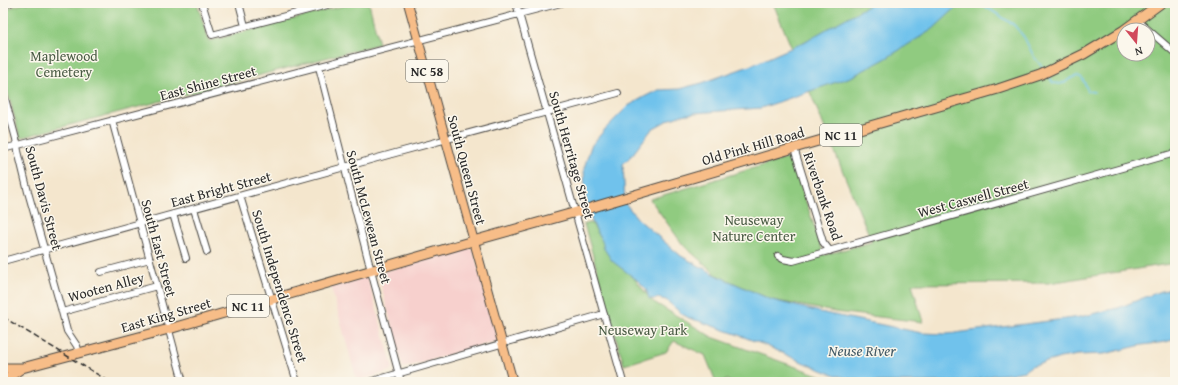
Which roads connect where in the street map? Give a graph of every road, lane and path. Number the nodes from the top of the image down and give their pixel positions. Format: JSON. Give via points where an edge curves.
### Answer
{"nodes":[{"id":1,"x":10,"y":3,"type":"edge"},
{"id":2,"x":202,"y":3,"type":"edge"},
{"id":3,"x":239,"y":3,"type":"edge"},
{"id":4,"x":335,"y":3,"type":"edge"},
{"id":5,"x":408,"y":3,"type":"edge"},
{"id":6,"x":516,"y":3,"type":"edge"},
{"id":7,"x":560,"y":3,"type":"edge"},
{"id":8,"x":1161,"y":3,"type":"edge"},
{"id":9,"x":325,"y":4,"type":"edge"},
{"id":10,"x":3,"y":5,"type":"edge"},
{"id":11,"x":520,"y":14,"type":"junction"},
{"id":12,"x":1138,"y":21,"type":"joint"},
{"id":13,"x":245,"y":26,"type":"junction"},
{"id":14,"x":1116,"y":35,"type":"edge"},
{"id":15,"x":418,"y":40,"type":"junction"},
{"id":16,"x":1175,"y":53,"type":"edge"},
{"id":17,"x":319,"y":66,"type":"junction"},
{"id":18,"x":3,"y":91,"type":"edge"},
{"id":19,"x":618,"y":93,"type":"dead end"},
{"id":20,"x":547,"y":112,"type":"junction"},
{"id":21,"x":112,"y":120,"type":"junction"},
{"id":22,"x":446,"y":140,"type":"junction"},
{"id":23,"x":17,"y":145,"type":"junction"},
{"id":24,"x":794,"y":148,"type":"junction"},
{"id":25,"x":3,"y":149,"type":"edge"},
{"id":26,"x":1175,"y":153,"type":"edge"},
{"id":27,"x":344,"y":167,"type":"junction"},
{"id":28,"x":240,"y":196,"type":"junction"},
{"id":29,"x":194,"y":209,"type":"junction"},
{"id":30,"x":578,"y":212,"type":"junction"},
{"id":31,"x":173,"y":214,"type":"junction"},
{"id":32,"x":140,"y":223,"type":"junction"},
{"id":33,"x":474,"y":241,"type":"junction"},
{"id":34,"x":44,"y":249,"type":"junction"},
{"id":35,"x":830,"y":251,"type":"junction"},
{"id":36,"x":206,"y":252,"type":"dead end"},
{"id":37,"x":778,"y":256,"type":"dead end"},
{"id":38,"x":186,"y":258,"type":"dead end"},
{"id":39,"x":150,"y":259,"type":"junction"},
{"id":40,"x":3,"y":261,"type":"edge"},
{"id":41,"x":371,"y":270,"type":"junction"},
{"id":42,"x":101,"y":272,"type":"dead end"},
{"id":43,"x":157,"y":286,"type":"junction"},
{"id":44,"x":271,"y":300,"type":"junction"},
{"id":45,"x":62,"y":312,"type":"junction"},
{"id":46,"x":604,"y":314,"type":"junction"},
{"id":47,"x":169,"y":329,"type":"junction"},
{"id":48,"x":502,"y":343,"type":"junction"},
{"id":49,"x":79,"y":353,"type":"junction"},
{"id":50,"x":3,"y":368,"type":"edge"},
{"id":51,"x":22,"y":368,"type":"junction"},
{"id":52,"x":399,"y":374,"type":"junction"},
{"id":53,"x":3,"y":382,"type":"edge"},
{"id":54,"x":183,"y":382,"type":"edge"},
{"id":55,"x":297,"y":382,"type":"edge"},
{"id":56,"x":369,"y":382,"type":"edge"},
{"id":57,"x":401,"y":382,"type":"edge"},
{"id":58,"x":513,"y":382,"type":"edge"},
{"id":59,"x":623,"y":382,"type":"edge"}],
"edges":[{"from":1,"to":10,"type":"street"},
{"from":2,"to":13,"type":"street","via":[[212,35]]},
{"from":3,"to":13,"type":"street"},
{"from":4,"to":9,"type":"street"},
{"from":5,"to":15,"type":"main road","name":"South Queen Street","number":"NC 58"},
{"from":6,"to":11,"type":"street","name":"South Herritage Street"},
{"from":7,"to":11,"type":"street","name":"East Shine Street"},
{"from":8,"to":12,"type":"highway","name":"Old Pink Hill Road","number":"NC 11"},
{"from":9,"to":13,"type":"street"},
{"from":11,"to":15,"type":"street","name":"East Shine Street"},
{"from":11,"to":20,"type":"street","name":"South Herritage Street"},
{"from":12,"to":16,"type":"street"},
{"from":14,"to":24,"type":"highway","name":"Old Pink Hill Road","number":"NC 11","via":[[1084,54],[1040,75]]},
{"from":15,"to":17,"type":"street","name":"East Shine Street"},
{"from":15,"to":22,"type":"main road","name":"South Queen Street","number":"NC 58"},
{"from":17,"to":21,"type":"street","name":"East Shine Street"},
{"from":17,"to":27,"type":"street","name":"South McLewean Street"},
{"from":18,"to":23,"type":"street","name":"South Davis Street"},
{"from":19,"to":20,"type":"street","name":"East Bright Street"},
{"from":20,"to":22,"type":"street","name":"East Bright Street"},
{"from":20,"to":30,"type":"street","name":"South Herritage Street"},
{"from":21,"to":23,"type":"street","name":"East Shine Street"},
{"from":21,"to":32,"type":"street","name":"South East Street"},
{"from":22,"to":27,"type":"street","name":"East Bright Street"},
{"from":22,"to":33,"type":"main road","name":"South Queen Street","number":"NC 58"},
{"from":23,"to":25,"type":"street","name":"East Shine Street"},
{"from":23,"to":34,"type":"street","name":"South Davis Street"},
{"from":24,"to":30,"type":"highway","name":"Old Pink Hill Road","number":"NC 11"},
{"from":24,"to":35,"type":"street","name":"Riverbank Road","via":[[823,242]]},
{"from":26,"to":35,"type":"street","name":"West Caswell Street"},
{"from":27,"to":28,"type":"street","name":"East Bright Street"},
{"from":27,"to":41,"type":"street","name":"South McLewean Street"},
{"from":28,"to":29,"type":"street","name":"East Bright Street"},
{"from":28,"to":44,"type":"street","name":"South Independence Street"},
{"from":29,"to":31,"type":"street","name":"East Bright Street"},
{"from":29,"to":36,"type":"street"},
{"from":30,"to":33,"type":"highway","name":"Old Pink Hill Road","number":"NC 11"},
{"from":30,"to":46,"type":"street","name":"South Herritage Street"},
{"from":31,"to":32,"type":"street","name":"East Bright Street"},
{"from":31,"to":38,"type":"street"},
{"from":32,"to":34,"type":"street","name":"East Bright Street"},
{"from":32,"to":39,"type":"street","name":"South East Street"},
{"from":33,"to":41,"type":"highway","name":"East King Street","number":"NC 11"},
{"from":33,"to":48,"type":"main road","name":"South Queen Street","number":"NC 58"},
{"from":34,"to":40,"type":"street","name":"East Bright Street"},
{"from":34,"to":45,"type":"street","name":"South Davis Street"},
{"from":35,"to":37,"type":"street","name":"West Caswell Street","via":[[793,261]]},
{"from":39,"to":42,"type":"street"},
{"from":39,"to":43,"type":"street","name":"South East Street"},
{"from":41,"to":44,"type":"highway","name":"East King Street","number":"NC 11"},
{"from":41,"to":52,"type":"street","name":"South McLewean Street"},
{"from":43,"to":45,"type":"street","name":"Wooten Alley"},
{"from":43,"to":47,"type":"street","name":"South East Street"},
{"from":44,"to":47,"type":"highway","name":"East King Street","number":"NC 11"},
{"from":44,"to":55,"type":"street","name":"South Independence Street"},
{"from":45,"to":49,"type":"street","name":"South Davis Street","via":[[67,331]]},
{"from":46,"to":48,"type":"street"},
{"from":46,"to":59,"type":"street","name":"South Herritage Street"},
{"from":47,"to":49,"type":"highway","name":"East King Street","number":"NC 11"},
{"from":47,"to":54,"type":"street","name":"South East Street"},
{"from":48,"to":52,"type":"street"},
{"from":48,"to":58,"type":"main road","number":"NC 58"},
{"from":49,"to":51,"type":"highway","name":"East King Street","number":"NC 11"},
{"from":50,"to":51,"type":"highway","name":"East King Street","number":"NC 11"},
{"from":51,"to":53,"type":"highway","number":"NC 11"},
{"from":52,"to":56,"type":"street"},
{"from":52,"to":57,"type":"street","name":"South McLewean Street"}]}
